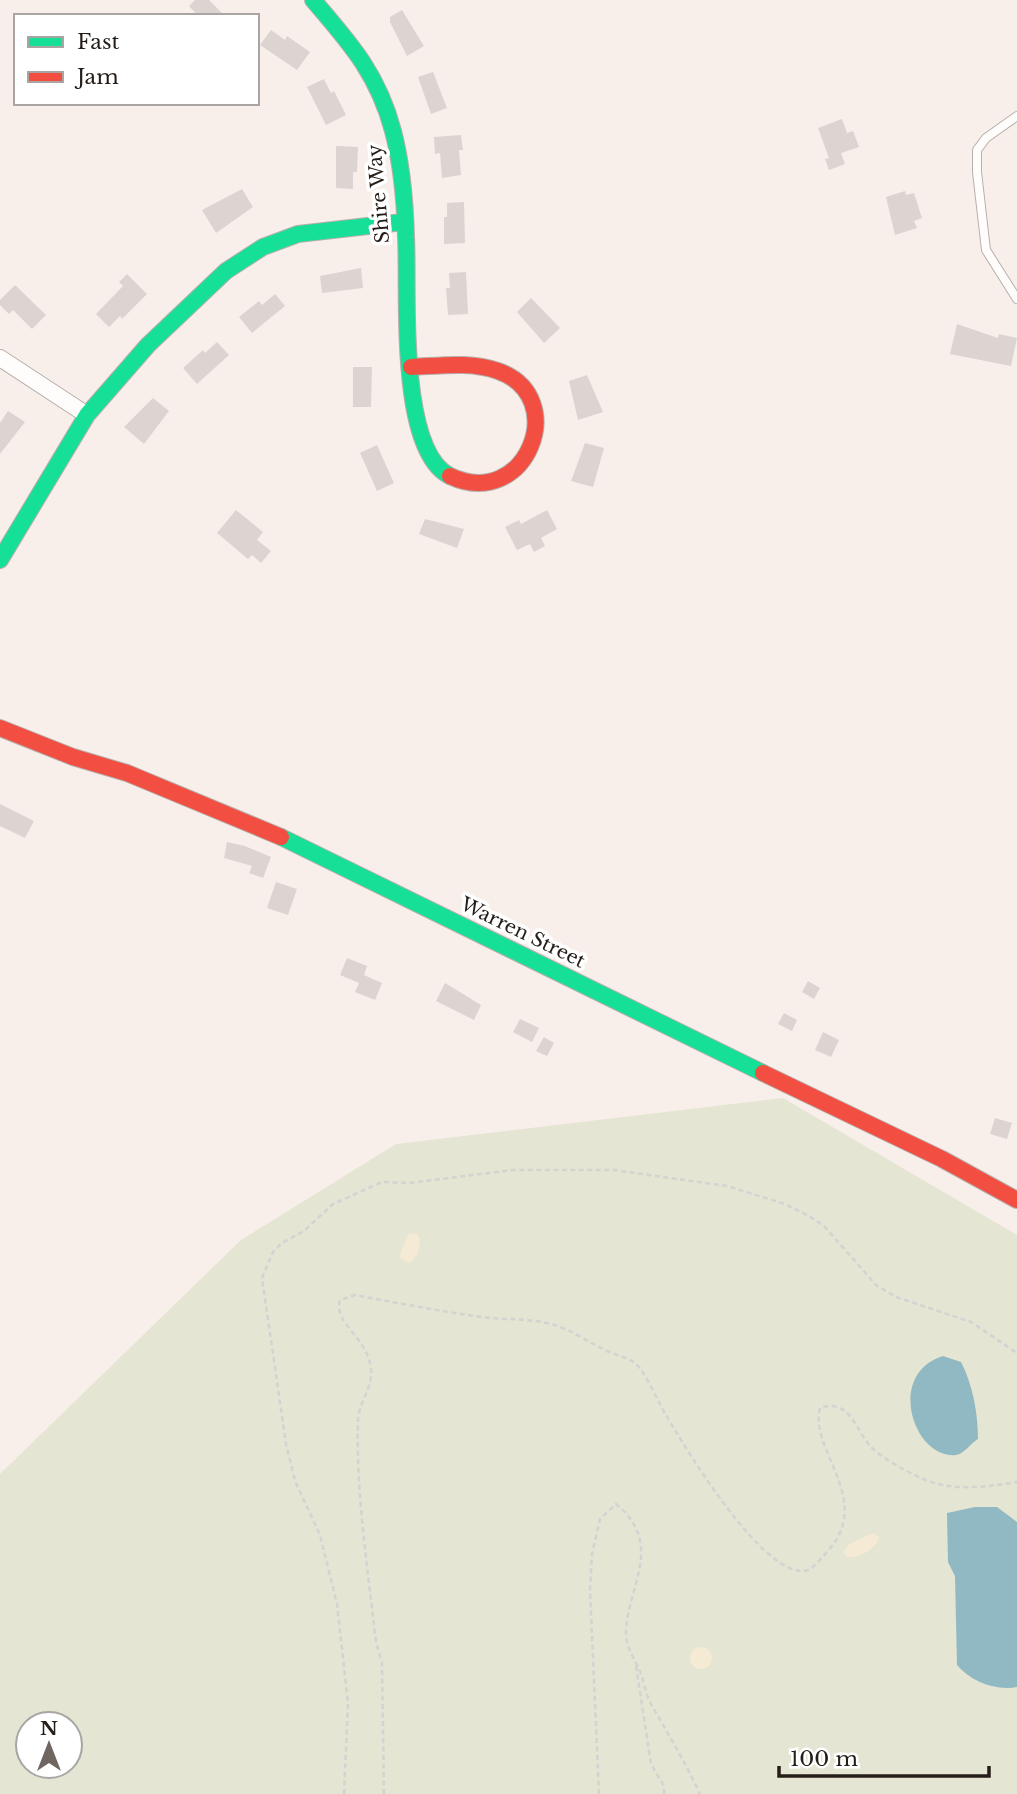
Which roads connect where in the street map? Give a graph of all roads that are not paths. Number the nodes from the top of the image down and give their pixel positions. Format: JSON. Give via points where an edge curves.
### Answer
{"nodes":[{"id":1,"x":313,"y":0,"type":"edge"},
{"id":2,"x":1017,"y":116,"type":"edge"},
{"id":3,"x":403,"y":222,"type":"junction"},
{"id":4,"x":1017,"y":299,"type":"edge"},
{"id":5,"x":0,"y":358,"type":"edge"},
{"id":6,"x":411,"y":367,"type":"junction"},
{"id":7,"x":87,"y":415,"type":"junction"},
{"id":8,"x":0,"y":560,"type":"edge"},
{"id":9,"x":0,"y":728,"type":"edge"},
{"id":10,"x":1017,"y":1200,"type":"edge"}],
"edges":[{"from":1,"to":3,"type":"street","name":"Shire Way","via":[[360,55],[384,103],[399,161]]},
{"from":2,"to":4,"type":"lane","via":[[977,150],[986,250]]},
{"from":3,"to":6,"type":"street","name":"Shire Way"},
{"from":3,"to":7,"type":"street","via":[[299,234],[244,258],[169,323]]},
{"from":5,"to":7,"type":"street"},
{"from":6,"to":6,"type":"street","name":"Shire Way","via":[[422,439],[440,469],[461,481],[484,484],[507,477],[525,461],[536,438],[536,414],[517,382],[484,368]]},
{"from":7,"to":8,"type":"street"},
{"from":9,"to":10,"type":"street","name":"Warren Street","via":[[127,773],[290,841],[864,1124],[943,1158]]}]}
